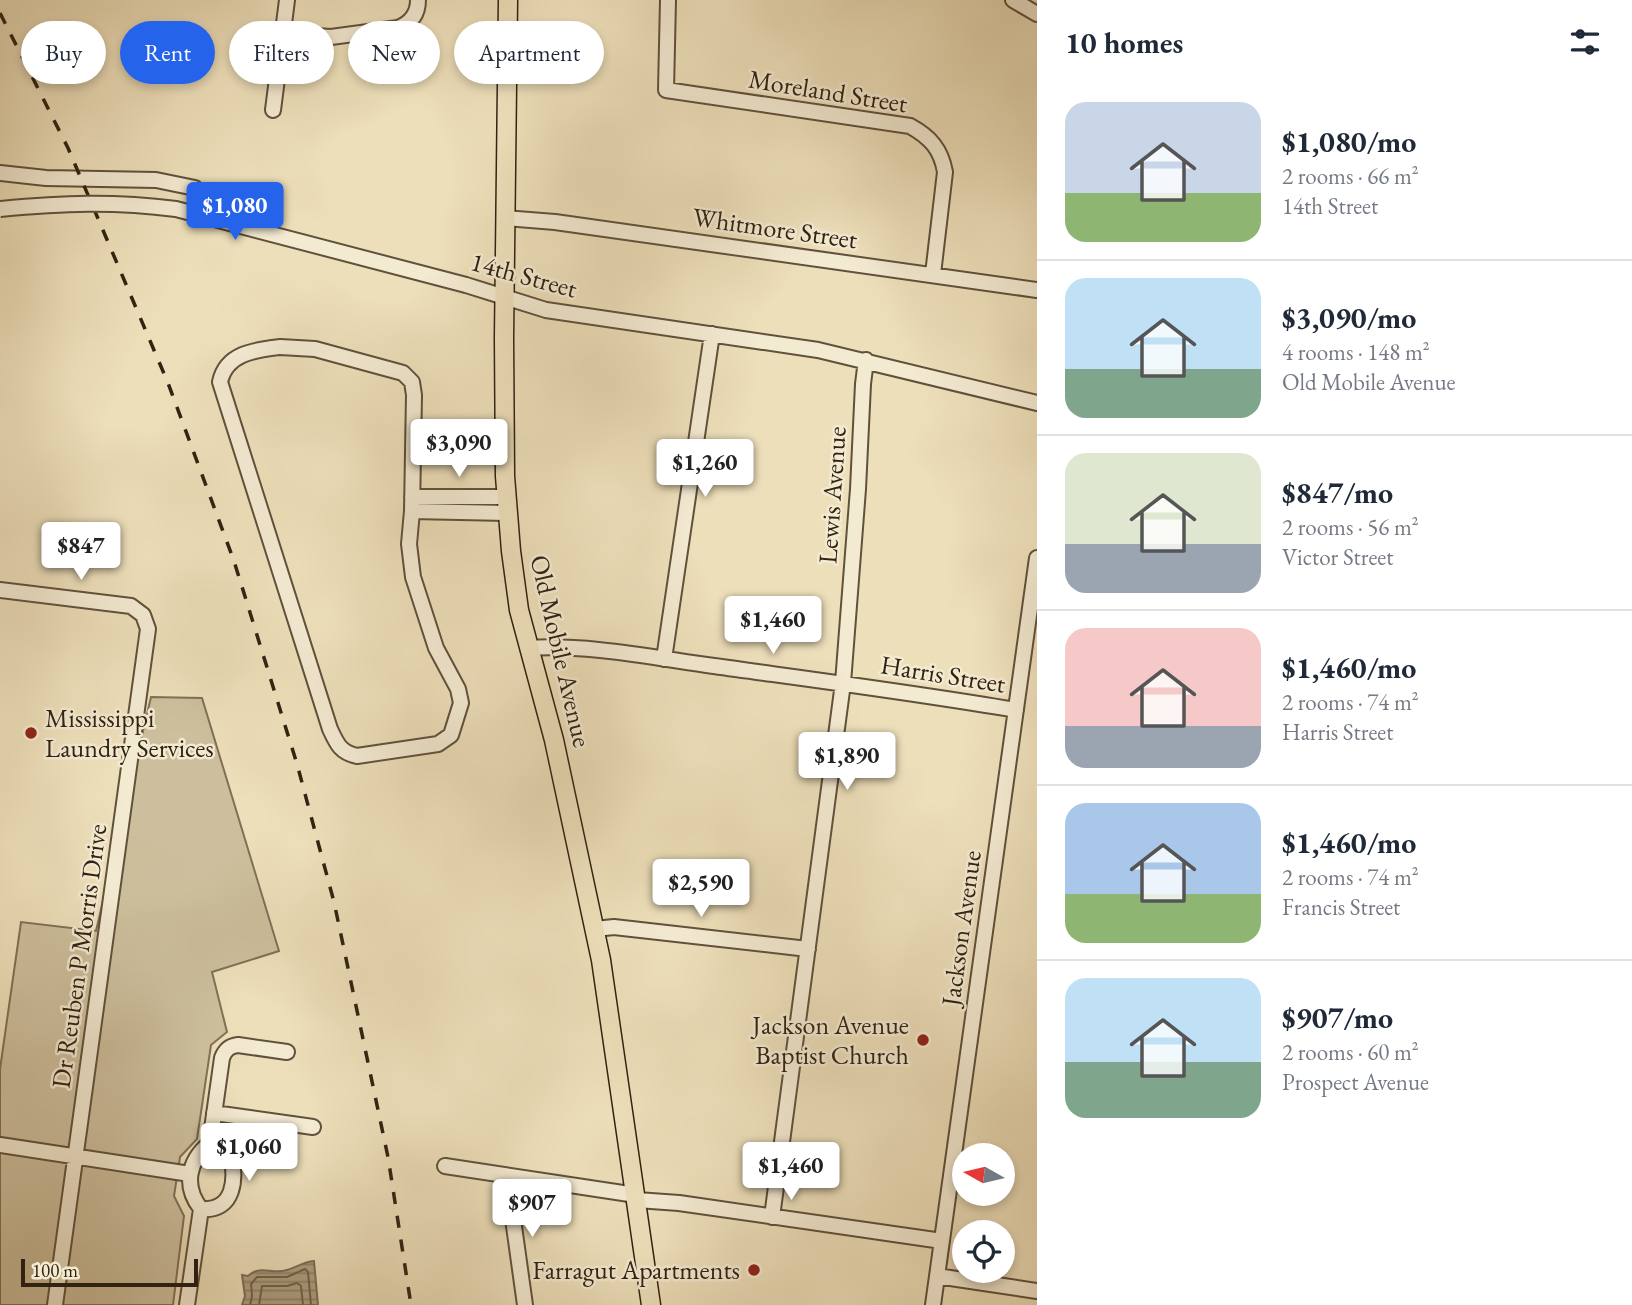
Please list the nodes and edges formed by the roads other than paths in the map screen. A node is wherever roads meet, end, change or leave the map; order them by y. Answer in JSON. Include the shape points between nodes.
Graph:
{"nodes":[{"id":1,"x":287,"y":0,"type":"edge"},
{"id":2,"x":418,"y":0,"type":"edge"},
{"id":3,"x":508,"y":0,"type":"edge"},
{"id":4,"x":668,"y":0,"type":"edge"},
{"id":5,"x":1013,"y":0,"type":"edge"},
{"id":6,"x":1037,"y":14,"type":"edge"},
{"id":7,"x":285,"y":21,"type":"edge"},
{"id":8,"x":334,"y":37,"type":"edge"},
{"id":9,"x":276,"y":84,"type":"edge"},
{"id":10,"x":273,"y":110,"type":"dead end"},
{"id":11,"x":0,"y":173,"type":"edge"},
{"id":12,"x":195,"y":188,"type":"dead end"},
{"id":13,"x":0,"y":209,"type":"edge"},
{"id":14,"x":506,"y":218,"type":"junction"},
{"id":15,"x":933,"y":274,"type":"junction"},
{"id":16,"x":1037,"y":290,"type":"edge"},
{"id":17,"x":504,"y":299,"type":"junction"},
{"id":18,"x":712,"y":334,"type":"junction"},
{"id":19,"x":866,"y":360,"type":"junction"},
{"id":20,"x":1037,"y":402,"type":"edge"},
{"id":21,"x":412,"y":504,"type":"junction"},
{"id":22,"x":507,"y":505,"type":"junction"},
{"id":23,"x":1037,"y":558,"type":"edge"},
{"id":24,"x":0,"y":590,"type":"edge"},
{"id":25,"x":528,"y":648,"type":"junction"},
{"id":26,"x":664,"y":659,"type":"junction"},
{"id":27,"x":843,"y":683,"type":"junction"},
{"id":28,"x":1016,"y":710,"type":"junction"},
{"id":29,"x":595,"y":929,"type":"junction"},
{"id":30,"x":807,"y":950,"type":"junction"},
{"id":31,"x":287,"y":1052,"type":"dead end"},
{"id":32,"x":214,"y":1113,"type":"junction"},
{"id":33,"x":313,"y":1127,"type":"dead end"},
{"id":34,"x":210,"y":1143,"type":"junction"},
{"id":35,"x":0,"y":1145,"type":"edge"},
{"id":36,"x":76,"y":1156,"type":"junction"},
{"id":37,"x":445,"y":1166,"type":"dead end"},
{"id":38,"x":190,"y":1174,"type":"junction"},
{"id":39,"x":507,"y":1176,"type":"junction"},
{"id":40,"x":636,"y":1197,"type":"junction"},
{"id":41,"x":201,"y":1209,"type":"junction"},
{"id":42,"x":772,"y":1217,"type":"junction"},
{"id":43,"x":942,"y":1241,"type":"junction"},
{"id":44,"x":937,"y":1276,"type":"junction"},
{"id":45,"x":1037,"y":1291,"type":"edge"},
{"id":46,"x":55,"y":1305,"type":"edge"},
{"id":47,"x":187,"y":1305,"type":"edge"},
{"id":48,"x":524,"y":1305,"type":"edge"},
{"id":49,"x":651,"y":1305,"type":"edge"},
{"id":50,"x":933,"y":1305,"type":"edge"}],
"edges":[{"from":1,"to":7,"type":"street"},
{"from":2,"to":8,"type":"street","via":[[414,18],[406,25]]},
{"from":3,"to":14,"type":"main road","name":"Old Mobile Avenue"},
{"from":4,"to":15,"type":"street","name":"Moreland Street","via":[[666,90],[910,126],[931,140],[945,172]]},
{"from":5,"to":6,"type":"street"},
{"from":9,"to":10,"type":"street"},
{"from":11,"to":12,"type":"street","via":[[156,180]]},
{"from":13,"to":17,"type":"street","name":"14th Street","bridge":true,"via":[[83,202],[176,209]]},
{"from":14,"to":15,"type":"street","name":"Whitmore Street"},
{"from":14,"to":17,"type":"main road","name":"Old Mobile Avenue"},
{"from":15,"to":16,"type":"street","name":"Whitmore Street"},
{"from":17,"to":18,"type":"street","name":"14th Street","via":[[546,310]]},
{"from":17,"to":22,"type":"main road","name":"Old Mobile Avenue"},
{"from":18,"to":19,"type":"street","name":"14th Street"},
{"from":18,"to":26,"type":"street"},
{"from":19,"to":20,"type":"street","name":"14th Street"},
{"from":19,"to":27,"type":"street","name":"Lewis Avenue"},
{"from":21,"to":21,"type":"street","via":[[409,544],[413,577],[436,648],[461,703],[451,734],[438,744],[357,756],[344,753],[330,729],[220,382],[222,371],[254,350],[280,346],[315,349],[403,373],[412,382],[414,395]]},
{"from":21,"to":22,"type":"street"},
{"from":22,"to":25,"type":"main road","name":"Old Mobile Avenue","via":[[514,579]]},
{"from":23,"to":28,"type":"street","name":"Jackson Avenue"},
{"from":24,"to":36,"type":"street","name":"Dr Reuben P Morris Drive","via":[[131,606],[143,615],[149,638]]},
{"from":25,"to":26,"type":"street","name":"Harris Street","via":[[554,646]]},
{"from":25,"to":29,"type":"main road","name":"Old Mobile Avenue","via":[[554,740]]},
{"from":26,"to":27,"type":"street","name":"Harris Street"},
{"from":27,"to":28,"type":"street","name":"Harris Street"},
{"from":27,"to":30,"type":"street","name":"Lewis Avenue"},
{"from":28,"to":43,"type":"street","name":"Jackson Avenue"},
{"from":29,"to":30,"type":"street","via":[[614,927]]},
{"from":29,"to":40,"type":"main road","name":"Old Mobile Avenue"},
{"from":30,"to":42,"type":"street","name":"Lewis Avenue"},
{"from":31,"to":32,"type":"street","via":[[238,1045],[225,1051]]},
{"from":32,"to":33,"type":"street"},
{"from":32,"to":34,"type":"street"},
{"from":34,"to":38,"type":"street","via":[[200,1151]]},
{"from":34,"to":41,"type":"street","via":[[230,1152],[232,1184],[222,1207]]},
{"from":35,"to":36,"type":"street"},
{"from":36,"to":38,"type":"street"},
{"from":36,"to":46,"type":"street","name":"Dr Reuben P Morris Drive"},
{"from":37,"to":39,"type":"street"},
{"from":38,"to":41,"type":"street","via":[[194,1200]]},
{"from":39,"to":40,"type":"street"},
{"from":39,"to":48,"type":"street"},
{"from":40,"to":42,"type":"street"},
{"from":40,"to":49,"type":"main road","name":"Old Mobile Avenue"},
{"from":41,"to":47,"type":"street"},
{"from":42,"to":43,"type":"street"},
{"from":43,"to":44,"type":"street","name":"Jackson Avenue"},
{"from":44,"to":45,"type":"street"},
{"from":44,"to":50,"type":"street","name":"Jackson Avenue"}]}
